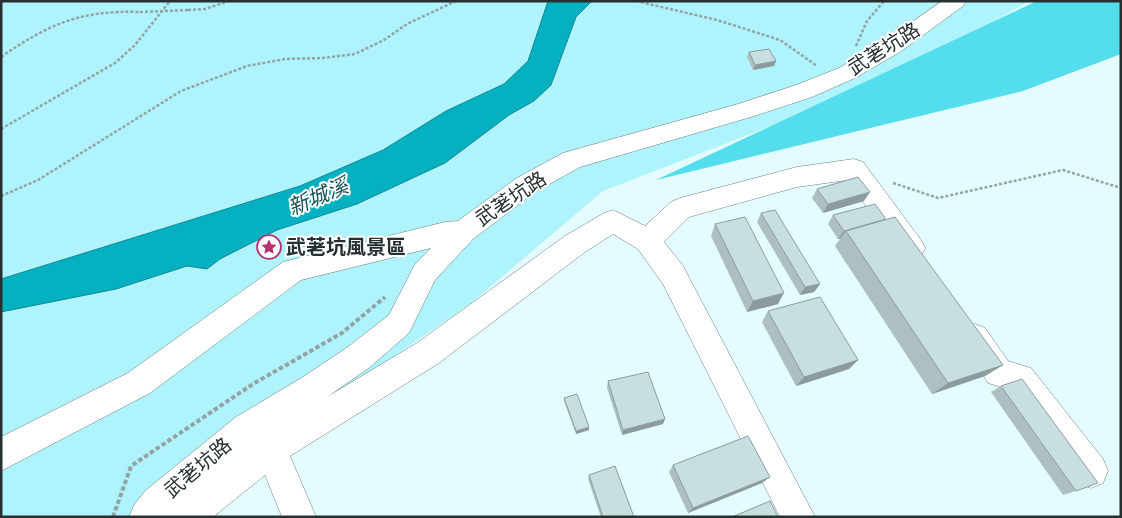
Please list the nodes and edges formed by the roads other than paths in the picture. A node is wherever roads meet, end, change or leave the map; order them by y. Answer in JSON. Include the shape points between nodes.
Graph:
{"nodes":[{"id":1,"x":956,"y":1,"type":"edge"},
{"id":2,"x":464,"y":231,"type":"junction"},
{"id":3,"x":648,"y":240,"type":"junction"},
{"id":4,"x":924,"y":267,"type":"edge"},
{"id":5,"x":959,"y":316,"type":"edge"},
{"id":6,"x":272,"y":449,"type":"junction"},
{"id":7,"x":1,"y":455,"type":"edge"},
{"id":8,"x":1091,"y":471,"type":"edge"},
{"id":9,"x":146,"y":517,"type":"edge"},
{"id":10,"x":185,"y":517,"type":"edge"},
{"id":11,"x":299,"y":517,"type":"edge"},
{"id":12,"x":798,"y":517,"type":"edge"}],
"edges":[{"from":1,"to":2,"type":"street","name":"武荖坑路","via":[[892,47],[847,74],[743,111],[572,160],[526,185]]},
{"from":2,"to":7,"type":"street","via":[[293,270],[140,383]]},
{"from":2,"to":9,"type":"street","name":"武荖坑路","via":[[424,272],[398,324],[359,357],[314,388],[247,428],[157,503]]},
{"from":3,"to":4,"type":"street","via":[[680,209],[796,177],[854,169]]},
{"from":3,"to":6,"type":"street","via":[[613,221],[575,244],[428,353]]},
{"from":3,"to":12,"type":"street","via":[[673,275]]},
{"from":5,"to":8,"type":"street","via":[[999,373],[1020,378]]},
{"from":6,"to":10,"type":"street"},
{"from":6,"to":11,"type":"street"}]}
